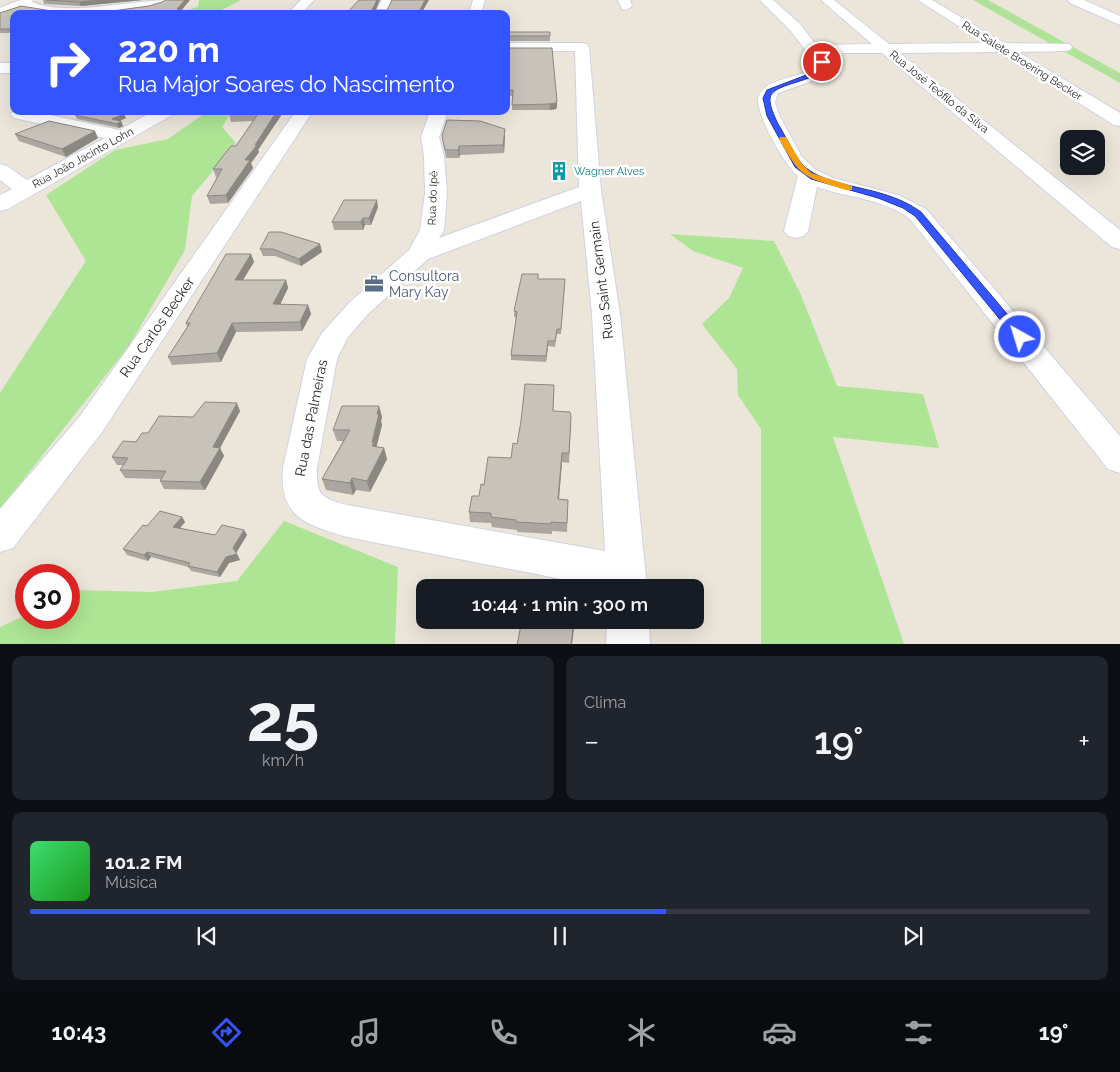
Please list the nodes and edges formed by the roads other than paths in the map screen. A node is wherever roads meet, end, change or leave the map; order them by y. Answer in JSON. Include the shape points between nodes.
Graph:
{"nodes":[{"id":1,"x":165,"y":0,"type":"edge"},
{"id":2,"x":308,"y":0,"type":"edge"},
{"id":3,"x":766,"y":0,"type":"edge"},
{"id":4,"x":827,"y":0,"type":"edge"},
{"id":5,"x":924,"y":0,"type":"edge"},
{"id":6,"x":1074,"y":0,"type":"edge"},
{"id":7,"x":26,"y":2,"type":"edge"},
{"id":8,"x":113,"y":5,"type":"edge"},
{"id":9,"x":43,"y":10,"type":"edge"},
{"id":10,"x":94,"y":10,"type":"edge"},
{"id":11,"x":125,"y":10,"type":"edge"},
{"id":12,"x":297,"y":10,"type":"edge"},
{"id":13,"x":0,"y":12,"type":"edge"},
{"id":14,"x":1120,"y":21,"type":"edge"},
{"id":15,"x":510,"y":47,"type":"edge"},
{"id":16,"x":1001,"y":47,"type":"junction"},
{"id":17,"x":1065,"y":47,"type":"dead end"},
{"id":18,"x":886,"y":48,"type":"junction"},
{"id":19,"x":813,"y":49,"type":"junction"},
{"id":20,"x":25,"y":115,"type":"edge"},
{"id":21,"x":159,"y":115,"type":"edge"},
{"id":22,"x":303,"y":115,"type":"edge"},
{"id":23,"x":438,"y":115,"type":"edge"},
{"id":24,"x":1120,"y":121,"type":"edge"},
{"id":25,"x":123,"y":136,"type":"junction"},
{"id":26,"x":0,"y":170,"type":"edge"},
{"id":27,"x":808,"y":175,"type":"junction"},
{"id":28,"x":26,"y":190,"type":"junction"},
{"id":29,"x":590,"y":190,"type":"junction"},
{"id":30,"x":0,"y":204,"type":"edge"},
{"id":31,"x":796,"y":231,"type":"dead end"},
{"id":32,"x":1120,"y":242,"type":"edge"},
{"id":33,"x":419,"y":254,"type":"junction"},
{"id":34,"x":1120,"y":460,"type":"edge"},
{"id":35,"x":0,"y":536,"type":"edge"},
{"id":36,"x":622,"y":579,"type":"edge"},
{"id":37,"x":627,"y":579,"type":"edge"},
{"id":38,"x":628,"y":629,"type":"edge"},
{"id":39,"x":628,"y":644,"type":"edge"}],
"edges":[{"from":1,"to":8,"type":"street","via":[[145,6]]},
{"from":2,"to":12,"type":"street"},
{"from":3,"to":19,"type":"street"},
{"from":4,"to":18,"type":"street","name":"Rua José Teófilo da Silva"},
{"from":5,"to":16,"type":"street","name":"Rua Salete Broering Becker"},
{"from":6,"to":14,"type":"street"},
{"from":7,"to":9,"type":"street"},
{"from":7,"to":13,"type":"street"},
{"from":8,"to":10,"type":"street"},
{"from":8,"to":11,"type":"street"},
{"from":15,"to":29,"type":"street","name":"Rua Saint Germain","via":[[582,48]]},
{"from":16,"to":17,"type":"street"},
{"from":16,"to":18,"type":"street"},
{"from":16,"to":24,"type":"street","name":"Rua Salete Broering Becker"},
{"from":18,"to":19,"type":"street"},
{"from":18,"to":32,"type":"street","name":"Rua José Teófilo da Silva"},
{"from":19,"to":27,"type":"street","via":[[822,62],[820,71],[774,89],[766,98],[770,116],[798,165]]},
{"from":20,"to":25,"type":"street"},
{"from":21,"to":25,"type":"street","name":"Rua João Jacinto Lohn"},
{"from":22,"to":35,"type":"street","name":"Rua Carlos Becker","via":[[91,424]]},
{"from":23,"to":33,"type":"street","name":"Rua do Ipê","via":[[430,137],[436,193],[432,230]]},
{"from":25,"to":28,"type":"street","name":"Rua João Jacinto Lohn"},
{"from":26,"to":28,"type":"street"},
{"from":27,"to":31,"type":"street"},
{"from":27,"to":34,"type":"street","via":[[886,198],[918,214]]},
{"from":28,"to":30,"type":"street","name":"Rua João Jacinto Lohn"},
{"from":29,"to":33,"type":"street","name":"Rua das Palmeiras"},
{"from":29,"to":37,"type":"street","name":"Rua Saint Germain","via":[[606,314]]},
{"from":33,"to":36,"type":"street","name":"Rua das Palmeiras","via":[[359,308],[324,352],[299,477],[305,501],[318,511],[347,522]]},
{"from":38,"to":39,"type":"street"}]}
